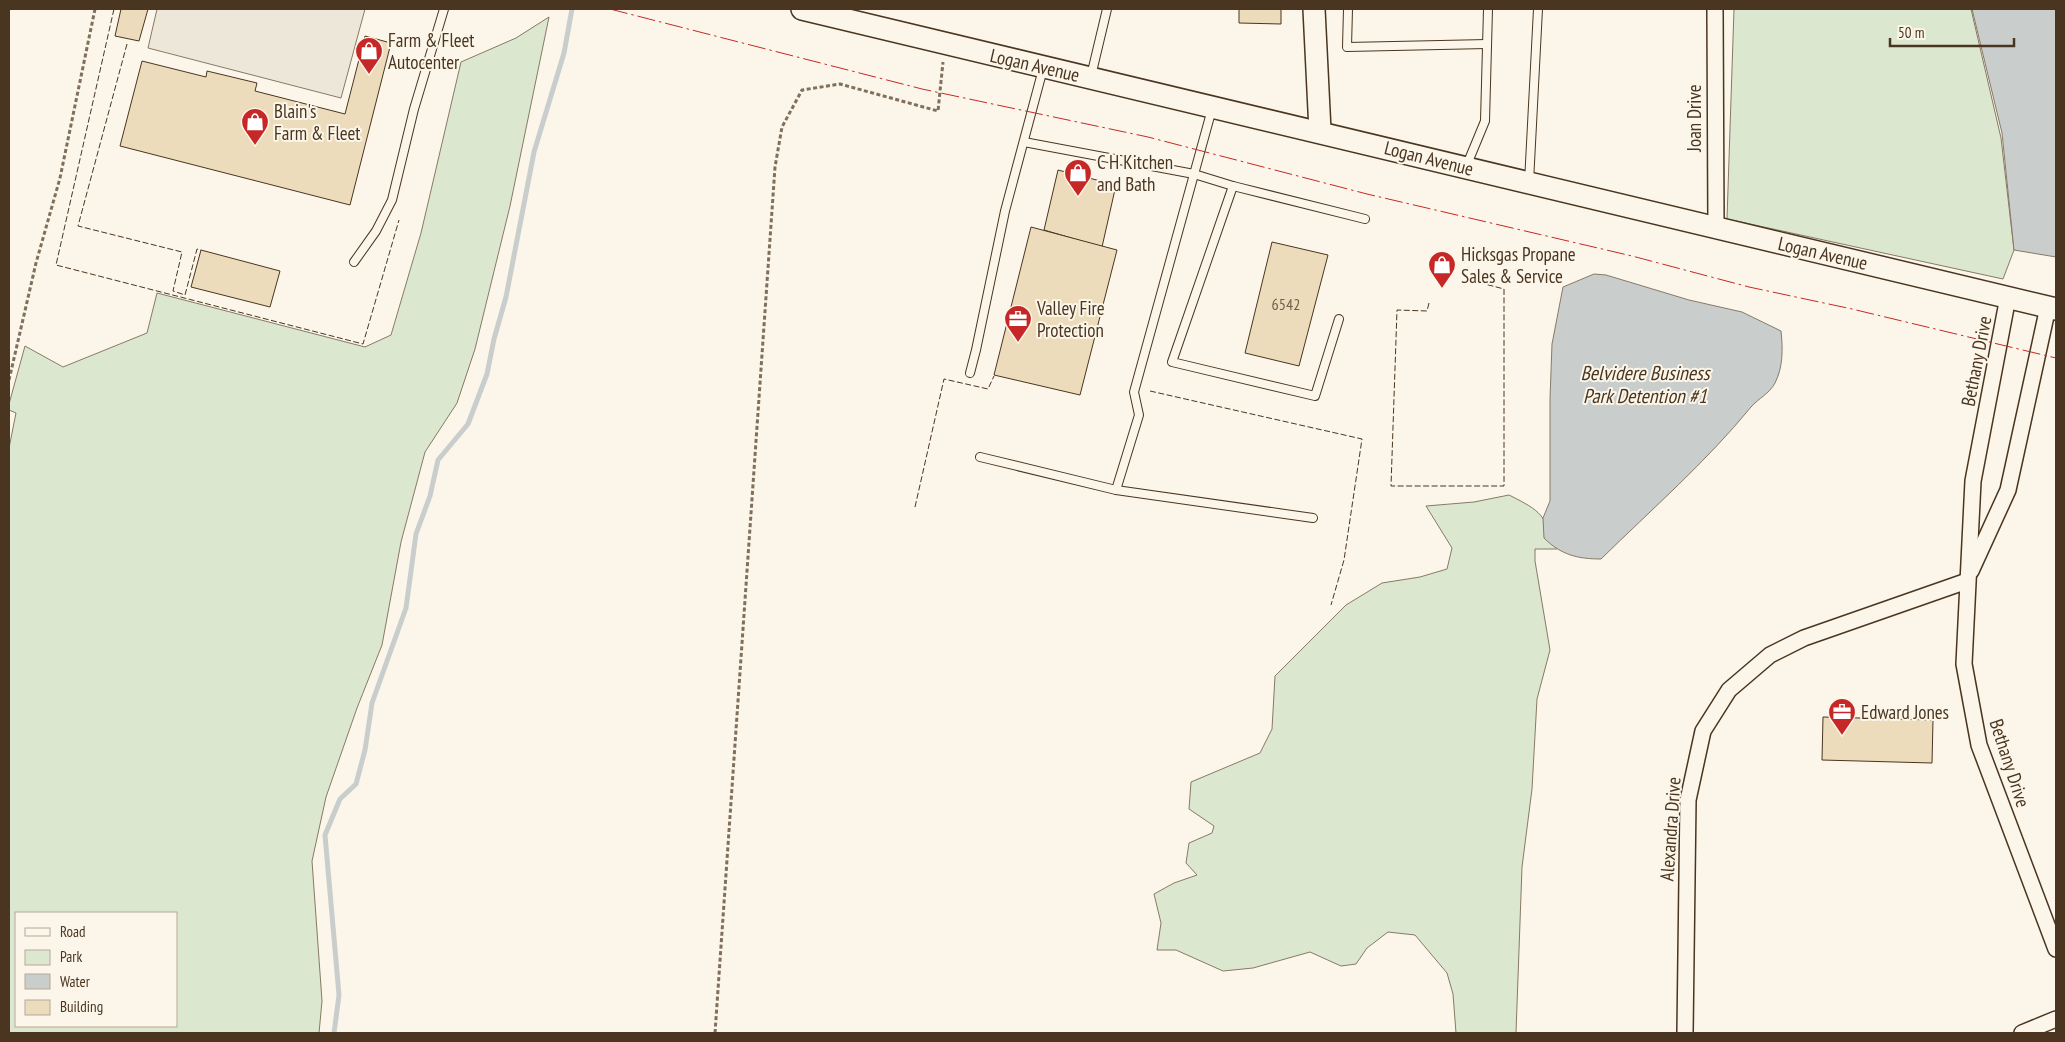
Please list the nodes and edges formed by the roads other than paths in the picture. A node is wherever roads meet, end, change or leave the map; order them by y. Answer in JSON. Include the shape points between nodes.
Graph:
{"nodes":[{"id":1,"x":444,"y":9,"type":"edge"},
{"id":2,"x":802,"y":9,"type":"edge"},
{"id":3,"x":1107,"y":9,"type":"edge"},
{"id":4,"x":1314,"y":9,"type":"edge"},
{"id":5,"x":1348,"y":9,"type":"edge"},
{"id":6,"x":1488,"y":9,"type":"edge"},
{"id":7,"x":1538,"y":9,"type":"edge"},
{"id":8,"x":1715,"y":9,"type":"edge"},
{"id":9,"x":1487,"y":44,"type":"junction"},
{"id":10,"x":1044,"y":67,"type":"junction"},
{"id":11,"x":1090,"y":78,"type":"junction"},
{"id":12,"x":1213,"y":107,"type":"junction"},
{"id":13,"x":1320,"y":131,"type":"junction"},
{"id":14,"x":1024,"y":142,"type":"junction"},
{"id":15,"x":1466,"y":166,"type":"junction"},
{"id":16,"x":1194,"y":174,"type":"junction"},
{"id":17,"x":1529,"y":182,"type":"junction"},
{"id":18,"x":1233,"y":186,"type":"junction"},
{"id":19,"x":1364,"y":219,"type":"dead end"},
{"id":20,"x":1716,"y":228,"type":"junction"},
{"id":21,"x":354,"y":262,"type":"dead end"},
{"id":22,"x":2008,"y":297,"type":"junction"},
{"id":23,"x":2052,"y":308,"type":"edge"},
{"id":24,"x":1339,"y":319,"type":"dead end"},
{"id":25,"x":970,"y":373,"type":"dead end"},
{"id":26,"x":980,"y":457,"type":"dead end"},
{"id":27,"x":1116,"y":490,"type":"junction"},
{"id":28,"x":1313,"y":518,"type":"dead end"},
{"id":29,"x":1967,"y":581,"type":"junction"},
{"id":30,"x":2056,"y":949,"type":"edge"},
{"id":31,"x":2056,"y":1018,"type":"edge"},
{"id":32,"x":1685,"y":1033,"type":"edge"},
{"id":33,"x":2022,"y":1033,"type":"edge"}],
"edges":[{"from":1,"to":21,"type":"lane","via":[[414,109],[392,200],[376,231]]},
{"from":2,"to":10,"type":"main road","name":"Logan Avenue"},
{"from":3,"to":11,"type":"lane"},
{"from":4,"to":13,"type":"main road"},
{"from":5,"to":9,"type":"lane","via":[[1347,47]]},
{"from":6,"to":9,"type":"lane"},
{"from":7,"to":17,"type":"lane"},
{"from":8,"to":20,"type":"street","name":"Joan Drive"},
{"from":9,"to":15,"type":"lane","via":[[1485,121]]},
{"from":10,"to":11,"type":"main road","name":"Logan Avenue"},
{"from":10,"to":14,"type":"lane"},
{"from":11,"to":12,"type":"main road","name":"Logan Avenue"},
{"from":12,"to":13,"type":"main road","name":"Logan Avenue"},
{"from":12,"to":16,"type":"lane"},
{"from":13,"to":15,"type":"main road","name":"Logan Avenue"},
{"from":14,"to":16,"type":"lane"},
{"from":14,"to":25,"type":"lane","via":[[1005,211]]},
{"from":15,"to":17,"type":"main road","name":"Logan Avenue"},
{"from":16,"to":18,"type":"lane"},
{"from":16,"to":27,"type":"lane","via":[[1134,392],[1140,415]]},
{"from":17,"to":20,"type":"main road","name":"Logan Avenue"},
{"from":18,"to":19,"type":"lane"},
{"from":18,"to":24,"type":"lane","via":[[1172,362],[1315,396]]},
{"from":20,"to":22,"type":"main road","name":"Logan Avenue"},
{"from":22,"to":23,"type":"main road","name":"Logan Avenue"},
{"from":22,"to":29,"type":"street","name":"Bethany Drive","via":[[1973,481]]},
{"from":23,"to":29,"type":"street","name":"Bethany Drive","via":[[2008,490]]},
{"from":26,"to":27,"type":"lane"},
{"from":27,"to":28,"type":"lane"},
{"from":29,"to":30,"type":"street","name":"Bethany Drive","via":[[1964,664],[1979,745]]},
{"from":29,"to":32,"type":"street","name":"Alexandra Drive","via":[[1804,638],[1770,655],[1729,690],[1702,732],[1688,800]]},
{"from":31,"to":33,"type":"street"}]}
